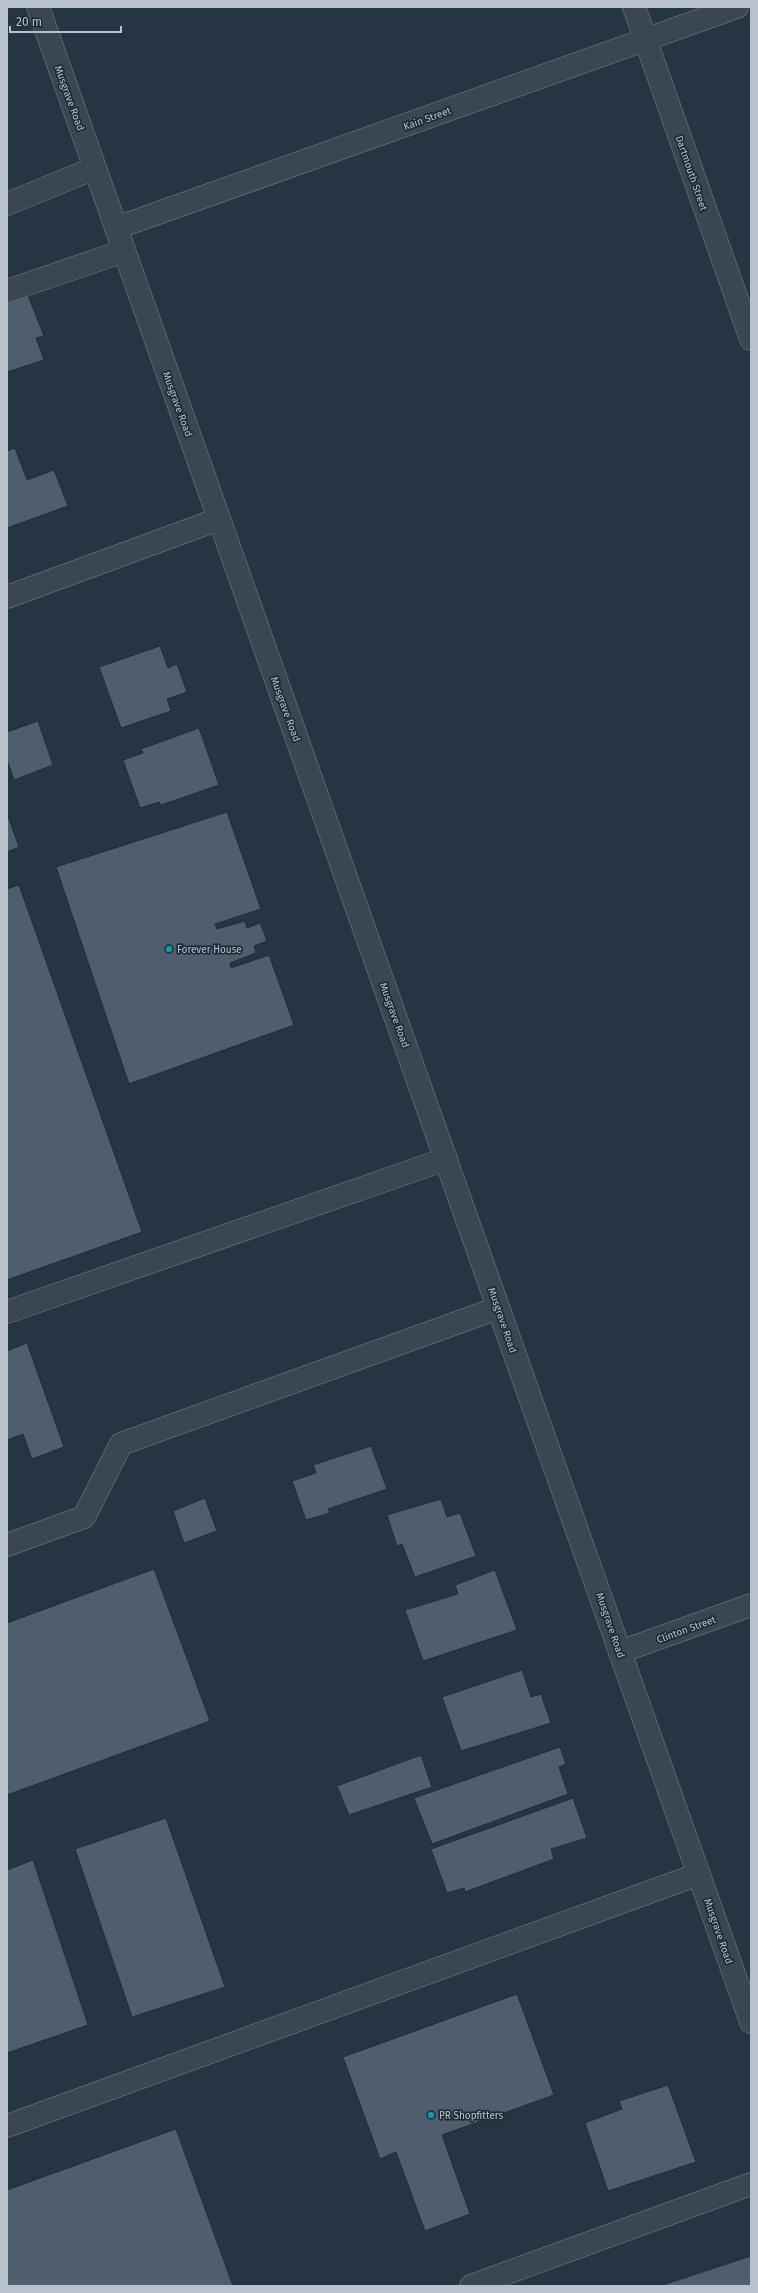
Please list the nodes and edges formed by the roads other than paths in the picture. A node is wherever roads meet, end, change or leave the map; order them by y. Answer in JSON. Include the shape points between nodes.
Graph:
{"nodes":[{"id":1,"x":38,"y":7,"type":"edge"},
{"id":2,"x":634,"y":7,"type":"edge"},
{"id":3,"x":737,"y":7,"type":"edge"},
{"id":4,"x":646,"y":40,"type":"junction"},
{"id":5,"x":95,"y":168,"type":"junction"},
{"id":6,"x":7,"y":204,"type":"edge"},
{"id":7,"x":116,"y":228,"type":"junction"},
{"id":8,"x":124,"y":251,"type":"junction"},
{"id":9,"x":7,"y":291,"type":"edge"},
{"id":10,"x":751,"y":339,"type":"edge"},
{"id":11,"x":219,"y":519,"type":"junction"},
{"id":12,"x":7,"y":597,"type":"edge"},
{"id":13,"x":446,"y":1159,"type":"junction"},
{"id":14,"x":498,"y":1308,"type":"junction"},
{"id":15,"x":7,"y":1312,"type":"edge"},
{"id":16,"x":7,"y":1545,"type":"edge"},
{"id":17,"x":751,"y":1605,"type":"edge"},
{"id":18,"x":620,"y":1652,"type":"junction"},
{"id":19,"x":699,"y":1874,"type":"junction"},
{"id":20,"x":751,"y":2022,"type":"edge"},
{"id":21,"x":7,"y":2126,"type":"edge"},
{"id":22,"x":751,"y":2184,"type":"edge"},
{"id":23,"x":471,"y":2286,"type":"edge"}],
"edges":[{"from":1,"to":5,"type":"street","name":"Musgrave Road"},
{"from":2,"to":4,"type":"street","name":"Dartmouth Street"},
{"from":3,"to":4,"type":"street","name":"Kain Street"},
{"from":4,"to":7,"type":"street","name":"Kain Street"},
{"from":4,"to":10,"type":"street","name":"Dartmouth Street"},
{"from":5,"to":6,"type":"street"},
{"from":5,"to":7,"type":"street","name":"Musgrave Road"},
{"from":7,"to":8,"type":"street","name":"Musgrave Road"},
{"from":8,"to":9,"type":"street"},
{"from":8,"to":11,"type":"street","name":"Musgrave Road"},
{"from":11,"to":12,"type":"street"},
{"from":11,"to":13,"type":"street","name":"Musgrave Road"},
{"from":13,"to":14,"type":"street","name":"Musgrave Road"},
{"from":13,"to":15,"type":"street"},
{"from":14,"to":16,"type":"street","via":[[121,1444],[84,1517]]},
{"from":14,"to":18,"type":"street","name":"Musgrave Road"},
{"from":17,"to":18,"type":"street","name":"Clinton Street"},
{"from":18,"to":19,"type":"street","name":"Musgrave Road"},
{"from":19,"to":20,"type":"street","name":"Musgrave Road"},
{"from":19,"to":21,"type":"street"},
{"from":22,"to":23,"type":"street"}]}
